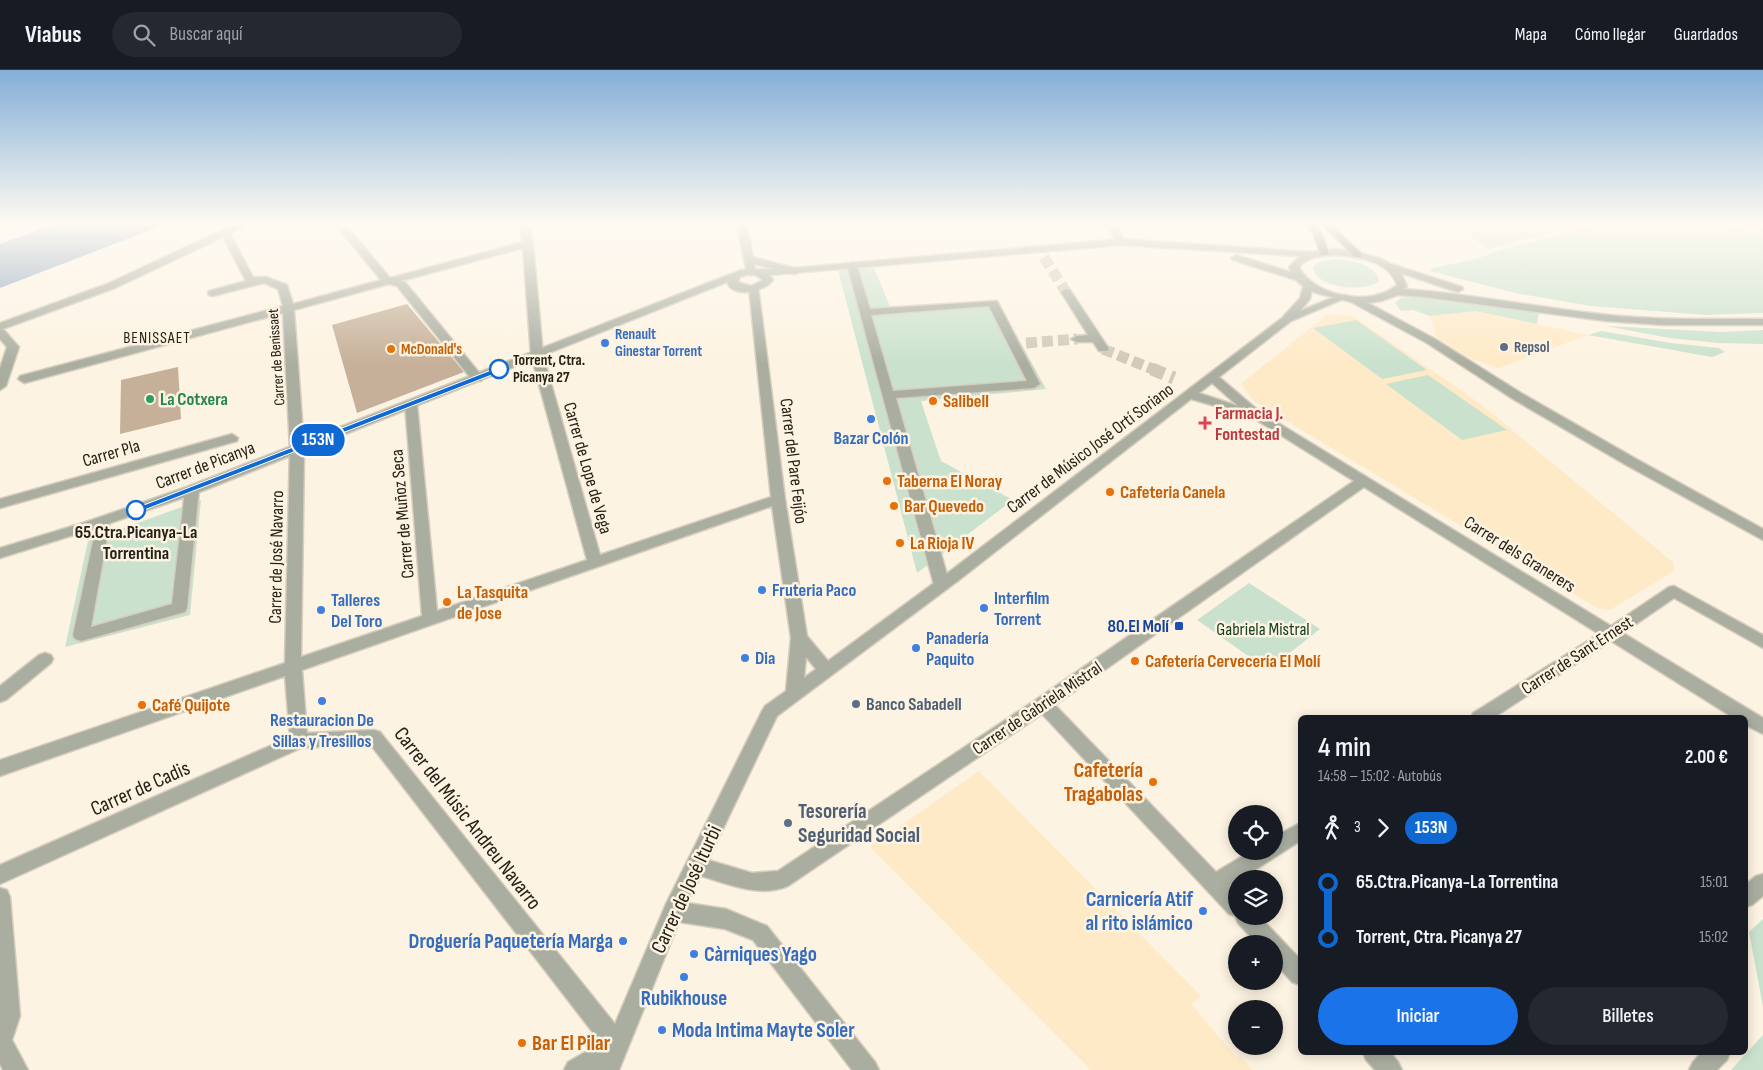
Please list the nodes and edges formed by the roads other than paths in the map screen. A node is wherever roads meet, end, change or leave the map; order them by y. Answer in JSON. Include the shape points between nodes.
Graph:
{"nodes":[{"id":1,"x":146,"y":271,"type":"edge"},
{"id":2,"x":245,"y":271,"type":"edge"},
{"id":3,"x":378,"y":271,"type":"edge"},
{"id":4,"x":426,"y":271,"type":"edge"},
{"id":5,"x":530,"y":271,"type":"edge"},
{"id":6,"x":794,"y":271,"type":"junction"},
{"id":7,"x":797,"y":271,"type":"edge"},
{"id":8,"x":854,"y":271,"type":"edge"},
{"id":9,"x":1280,"y":271,"type":"edge"},
{"id":10,"x":1295,"y":271,"type":"edge"},
{"id":11,"x":1393,"y":271,"type":"edge"},
{"id":12,"x":1402,"y":271,"type":"edge"},
{"id":13,"x":753,"y":272,"type":"junction"},
{"id":14,"x":736,"y":275,"type":"junction"},
{"id":15,"x":1298,"y":277,"type":"junction"},
{"id":16,"x":266,"y":280,"type":"junction"},
{"id":17,"x":768,"y":280,"type":"junction"},
{"id":18,"x":387,"y":281,"type":"junction"},
{"id":19,"x":1308,"y":285,"type":"junction"},
{"id":20,"x":738,"y":287,"type":"junction"},
{"id":21,"x":754,"y":288,"type":"junction"},
{"id":22,"x":698,"y":291,"type":"junction"},
{"id":23,"x":1066,"y":292,"type":"tunnel mouth"},
{"id":24,"x":213,"y":293,"type":"dead end"},
{"id":25,"x":1393,"y":294,"type":"junction"},
{"id":26,"x":1348,"y":298,"type":"junction"},
{"id":27,"x":288,"y":307,"type":"junction"},
{"id":28,"x":866,"y":312,"type":"junction"},
{"id":29,"x":1570,"y":313,"type":"junction"},
{"id":30,"x":1286,"y":320,"type":"junction"},
{"id":31,"x":1763,"y":322,"type":"edge"},
{"id":32,"x":0,"y":326,"type":"edge"},
{"id":33,"x":0,"y":332,"type":"edge"},
{"id":34,"x":1096,"y":338,"type":"junction"},
{"id":35,"x":1077,"y":339,"type":"tunnel mouth"},
{"id":36,"x":1431,"y":341,"type":"junction"},
{"id":37,"x":1026,"y":343,"type":"tunnel mouth"},
{"id":38,"x":1013,"y":344,"type":"junction"},
{"id":39,"x":1103,"y":349,"type":"tunnel mouth"},
{"id":40,"x":537,"y":354,"type":"junction"},
{"id":41,"x":1212,"y":377,"type":"junction"},
{"id":42,"x":477,"y":378,"type":"junction"},
{"id":43,"x":24,"y":379,"type":"dead end"},
{"id":44,"x":0,"y":386,"type":"edge"},
{"id":45,"x":890,"y":395,"type":"junction"},
{"id":46,"x":1191,"y":395,"type":"junction"},
{"id":47,"x":411,"y":404,"type":"junction"},
{"id":48,"x":1256,"y":415,"type":"junction"},
{"id":49,"x":232,"y":438,"type":"dead end"},
{"id":50,"x":297,"y":448,"type":"junction"},
{"id":51,"x":1364,"y":481,"type":"junction"},
{"id":52,"x":192,"y":490,"type":"junction"},
{"id":53,"x":778,"y":499,"type":"junction"},
{"id":54,"x":0,"y":504,"type":"edge"},
{"id":55,"x":103,"y":521,"type":"junction"},
{"id":56,"x":1763,"y":535,"type":"edge"},
{"id":57,"x":0,"y":553,"type":"edge"},
{"id":58,"x":595,"y":563,"type":"junction"},
{"id":59,"x":942,"y":585,"type":"junction"},
{"id":60,"x":430,"y":620,"type":"junction"},
{"id":61,"x":1612,"y":634,"type":"junction"},
{"id":62,"x":799,"y":638,"type":"junction"},
{"id":63,"x":1763,"y":642,"type":"edge"},
{"id":64,"x":45,"y":659,"type":"dead end"},
{"id":65,"x":293,"y":667,"type":"junction"},
{"id":66,"x":826,"y":670,"type":"junction"},
{"id":67,"x":794,"y":694,"type":"junction"},
{"id":68,"x":0,"y":695,"type":"edge"},
{"id":69,"x":1043,"y":704,"type":"junction"},
{"id":70,"x":771,"y":711,"type":"joint"},
{"id":71,"x":1484,"y":715,"type":"edge"},
{"id":72,"x":1744,"y":715,"type":"edge"},
{"id":73,"x":1748,"y":718,"type":"edge"},
{"id":74,"x":1763,"y":727,"type":"edge"},
{"id":75,"x":298,"y":741,"type":"junction"},
{"id":76,"x":0,"y":768,"type":"edge"},
{"id":77,"x":1298,"y":832,"type":"edge"},
{"id":78,"x":1283,"y":841,"type":"edge"},
{"id":79,"x":1254,"y":860,"type":"edge"},
{"id":80,"x":695,"y":865,"type":"junction"},
{"id":81,"x":0,"y":875,"type":"edge"},
{"id":82,"x":1763,"y":883,"type":"edge"},
{"id":83,"x":1215,"y":884,"type":"junction"},
{"id":84,"x":1748,"y":896,"type":"edge"},
{"id":85,"x":0,"y":897,"type":"edge"},
{"id":86,"x":1228,"y":898,"type":"edge"},
{"id":87,"x":673,"y":911,"type":"junction"},
{"id":88,"x":1253,"y":925,"type":"edge"},
{"id":89,"x":1263,"y":935,"type":"edge"},
{"id":90,"x":1283,"y":956,"type":"edge"},
{"id":91,"x":1298,"y":972,"type":"edge"},
{"id":92,"x":0,"y":1041,"type":"edge"},
{"id":93,"x":618,"y":1046,"type":"junction"},
{"id":94,"x":1377,"y":1055,"type":"edge"},
{"id":95,"x":1716,"y":1055,"type":"edge"},
{"id":96,"x":16,"y":1070,"type":"edge"},
{"id":97,"x":576,"y":1070,"type":"edge"},
{"id":98,"x":607,"y":1070,"type":"edge"},
{"id":99,"x":867,"y":1070,"type":"edge"},
{"id":100,"x":1390,"y":1070,"type":"edge"},
{"id":101,"x":1701,"y":1070,"type":"edge"}],
"edges":[{"from":1,"to":32,"type":"street"},
{"from":2,"to":16,"type":"street","name":"Carrer de Benissaet","via":[[250,280]]},
{"from":3,"to":18,"type":"street"},
{"from":4,"to":18,"type":"street"},
{"from":5,"to":40,"type":"street","name":"Carrer de Lope de Vega"},
{"from":6,"to":7,"type":"street"},
{"from":6,"to":13,"type":"street"},
{"from":6,"to":17,"type":"street"},
{"from":8,"to":28,"type":"street"},
{"from":9,"to":15,"type":"street"},
{"from":10,"to":15,"type":"street"},
{"from":11,"to":25,"type":"street","via":[[1401,279],[1402,286]]},
{"from":12,"to":29,"type":"street","via":[[1473,293]]},
{"from":13,"to":14,"type":"street","name":"Carrer de Picanya"},
{"from":13,"to":17,"type":"street","via":[[765,275]]},
{"from":14,"to":20,"type":"street","via":[[732,283]]},
{"from":14,"to":22,"type":"street","name":"Carrer de Picanya"},
{"from":15,"to":19,"type":"street"},
{"from":16,"to":24,"type":"street"},
{"from":16,"to":27,"type":"street","name":"Carrer de Benissaet","via":[[283,287]]},
{"from":17,"to":21,"type":"street"},
{"from":18,"to":27,"type":"street"},
{"from":18,"to":42,"type":"street","via":[[401,284]]},
{"from":19,"to":26,"type":"street"},
{"from":19,"to":30,"type":"street","name":"Carrer de Músico José Ortí Soriano","via":[[1305,299]]},
{"from":20,"to":21,"type":"street","name":"Carrer de Picanya"},
{"from":20,"to":22,"type":"street","name":"Carrer de Picanya"},
{"from":21,"to":53,"type":"street","name":"Carrer del Pare Feijóo"},
{"from":22,"to":40,"type":"street","name":"Carrer de Picanya"},
{"from":23,"to":34,"type":"street"},
{"from":25,"to":26,"type":"street","via":[[1374,299]]},
{"from":25,"to":29,"type":"street","via":[[1447,295]]},
{"from":25,"to":36,"type":"street","via":[[1390,303]]},
{"from":26,"to":30,"type":"street","name":"Carrer de Músico José Ortí Soriano"},
{"from":26,"to":36,"type":"street"},
{"from":27,"to":43,"type":"street"},
{"from":27,"to":50,"type":"street","name":"Carrer de Benissaet"},
{"from":28,"to":38,"type":"street","via":[[993,303]]},
{"from":28,"to":45,"type":"street"},
{"from":29,"to":31,"type":"street","via":[[1686,323]]},
{"from":30,"to":41,"type":"street","name":"Carrer de Músico José Ortí Soriano"},
{"from":33,"to":44,"type":"street","via":[[13,347]]},
{"from":34,"to":35,"type":"street"},
{"from":34,"to":39,"type":"street"},
{"from":36,"to":56,"type":"street","via":[[1517,396]]},
{"from":37,"to":38,"type":"street"},
{"from":38,"to":45,"type":"street","via":[[1034,384]]},
{"from":40,"to":42,"type":"street","name":"Carrer de Picanya"},
{"from":40,"to":58,"type":"street","name":"Carrer de Lope de Vega"},
{"from":41,"to":46,"type":"street","name":"Carrer de Músico José Ortí Soriano"},
{"from":41,"to":48,"type":"street","name":"Carrer dels Granerers"},
{"from":42,"to":47,"type":"street","name":"Carrer de Picanya"},
{"from":45,"to":59,"type":"street"},
{"from":46,"to":48,"type":"street","name":"Carrer dels Granerers"},
{"from":46,"to":59,"type":"street","name":"Carrer de Músico José Ortí Soriano"},
{"from":47,"to":50,"type":"street","name":"Carrer de Picanya"},
{"from":47,"to":60,"type":"street","name":"Carrer de Muñoz Seca"},
{"from":48,"to":51,"type":"street","name":"Carrer dels Granerers"},
{"from":49,"to":54,"type":"street","name":"Carrer Pla"},
{"from":50,"to":52,"type":"street","name":"Carrer de Picanya"},
{"from":50,"to":65,"type":"street","name":"Carrer de José Navarro"},
{"from":51,"to":61,"type":"street","name":"Carrer dels Granerers"},
{"from":51,"to":69,"type":"street","name":"Carrer de Gabriela Mistral"},
{"from":52,"to":55,"type":"street","name":"Carrer de Picanya"},
{"from":52,"to":55,"type":"street","via":[[178,608],[81,634]]},
{"from":53,"to":58,"type":"street"},
{"from":53,"to":62,"type":"street","name":"Carrer del Pare Feijóo"},
{"from":55,"to":57,"type":"street","name":"Carrer de Picanya"},
{"from":58,"to":60,"type":"street"},
{"from":59,"to":66,"type":"street","name":"Carrer de Músico José Ortí Soriano"},
{"from":60,"to":65,"type":"street"},
{"from":61,"to":63,"type":"street","name":"Carrer de Sant Ernest","via":[[1674,591]]},
{"from":61,"to":71,"type":"street","name":"Carrer de Sant Ernest"},
{"from":61,"to":72,"type":"street","name":"Carrer dels Granerers"},
{"from":62,"to":66,"type":"street"},
{"from":62,"to":67,"type":"street","name":"Carrer del Pare Feijóo"},
{"from":64,"to":68,"type":"street"},
{"from":65,"to":75,"type":"street"},
{"from":65,"to":76,"type":"street"},
{"from":66,"to":67,"type":"street","name":"Carrer de Músico José Ortí Soriano"},
{"from":67,"to":70,"type":"street","name":"Carrer de Músico José Ortí Soriano"},
{"from":69,"to":80,"type":"street","name":"Carrer de Gabriela Mistral","via":[[781,880],[752,882]]},
{"from":69,"to":83,"type":"street"},
{"from":70,"to":80,"type":"street","name":"Carrer de José Iturbi"},
{"from":73,"to":74,"type":"street","name":"Carrer dels Granerers"},
{"from":75,"to":81,"type":"street","name":"Carrer de Cadis"},
{"from":75,"to":93,"type":"street","name":"Carrer del Músic Andreu Navarro","via":[[374,737]]},
{"from":77,"to":78,"type":"street"},
{"from":79,"to":83,"type":"street"},
{"from":80,"to":87,"type":"street","name":"Carrer de José Iturbi"},
{"from":82,"to":84,"type":"street"},
{"from":83,"to":86,"type":"street"},
{"from":85,"to":92,"type":"street","via":[[10,1016]]},
{"from":87,"to":93,"type":"street","name":"Carrer de José Iturbi"},
{"from":87,"to":99,"type":"street","via":[[726,919],[760,933]]},
{"from":88,"to":89,"type":"street"},
{"from":90,"to":91,"type":"street"},
{"from":92,"to":96,"type":"street"},
{"from":93,"to":97,"type":"street"},
{"from":93,"to":98,"type":"street","name":"Carrer de José Iturbi"},
{"from":94,"to":100,"type":"street"},
{"from":95,"to":101,"type":"street"}]}
